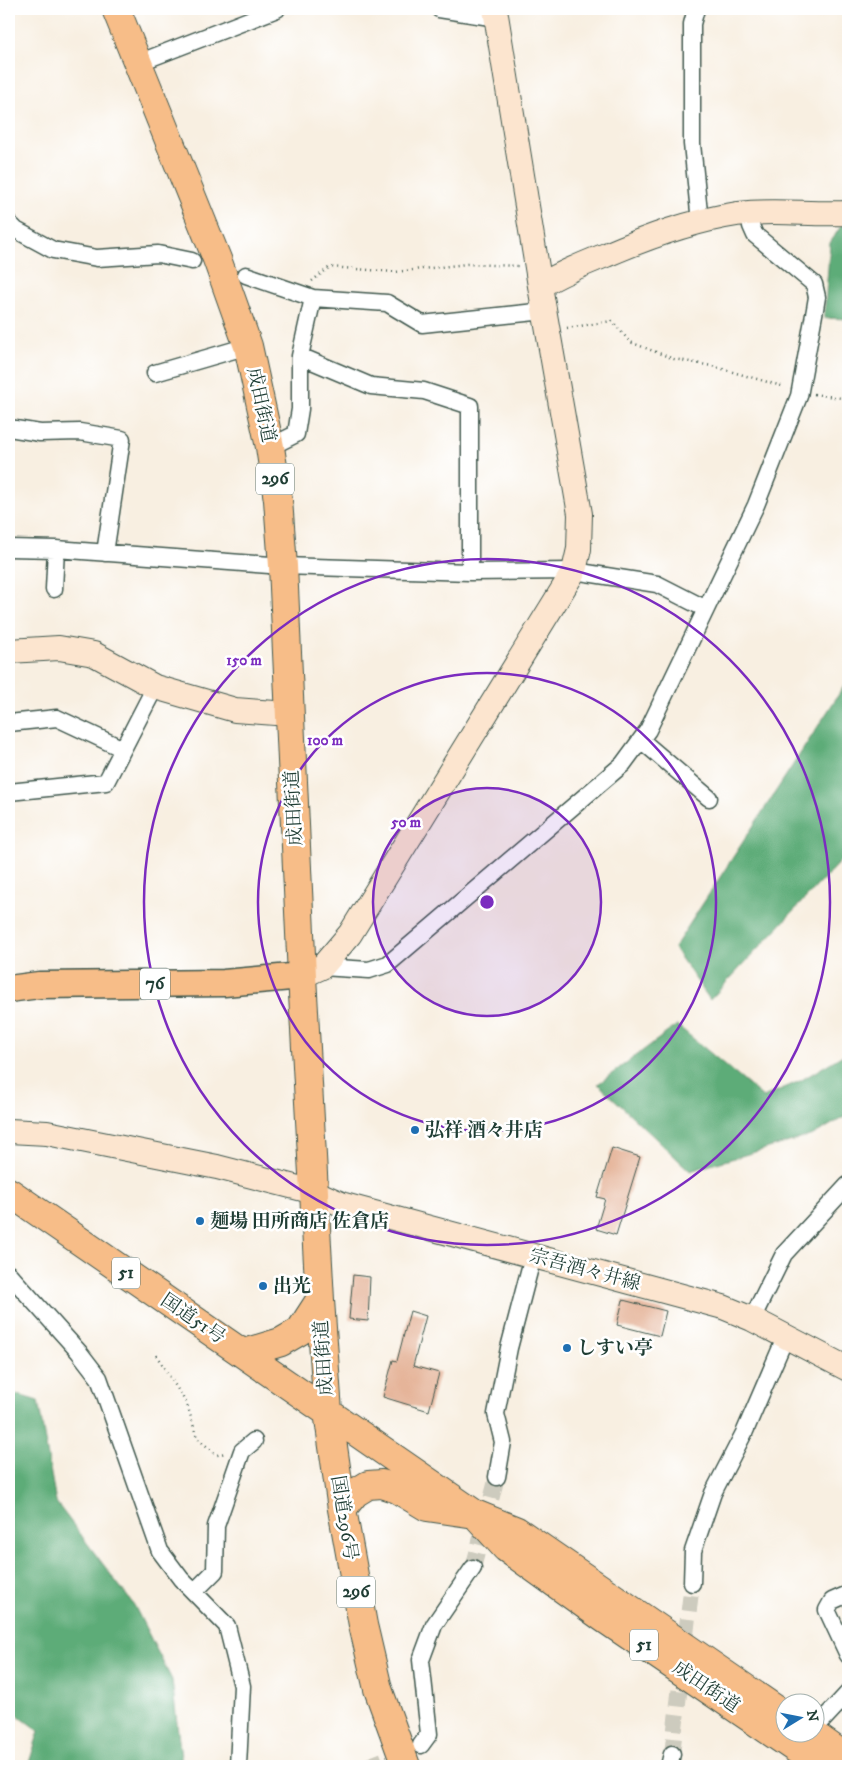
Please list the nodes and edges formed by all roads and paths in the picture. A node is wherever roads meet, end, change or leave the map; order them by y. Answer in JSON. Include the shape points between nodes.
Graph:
{"nodes":[{"id":1,"x":116,"y":9,"type":"edge"},
{"id":2,"x":277,"y":9,"type":"edge"},
{"id":3,"x":439,"y":9,"type":"edge"},
{"id":4,"x":696,"y":9,"type":"edge"},
{"id":5,"x":496,"y":13,"type":"edge"},
{"id":6,"x":138,"y":63,"type":"junction"},
{"id":7,"x":750,"y":213,"type":"junction"},
{"id":8,"x":848,"y":213,"type":"edge"},
{"id":9,"x":700,"y":222,"type":"junction"},
{"id":10,"x":11,"y":230,"type":"edge"},
{"id":11,"x":192,"y":262,"type":"dead end"},
{"id":12,"x":246,"y":275,"type":"dead end"},
{"id":13,"x":539,"y":277,"type":"junction"},
{"id":14,"x":305,"y":296,"type":"junction"},
{"id":15,"x":546,"y":321,"type":"junction"},
{"id":16,"x":248,"y":346,"type":"junction"},
{"id":17,"x":300,"y":356,"type":"junction"},
{"id":18,"x":154,"y":373,"type":"dead end"},
{"id":19,"x":800,"y":392,"type":"junction"},
{"id":20,"x":848,"y":399,"type":"edge"},
{"id":21,"x":9,"y":428,"type":"edge"},
{"id":22,"x":270,"y":447,"type":"junction"},
{"id":23,"x":9,"y":548,"type":"edge"},
{"id":24,"x":56,"y":550,"type":"junction"},
{"id":25,"x":105,"y":553,"type":"junction"},
{"id":26,"x":284,"y":566,"type":"junction"},
{"id":27,"x":574,"y":571,"type":"junction"},
{"id":28,"x":470,"y":572,"type":"junction"},
{"id":29,"x":54,"y":589,"type":"dead end"},
{"id":30,"x":706,"y":609,"type":"junction"},
{"id":31,"x":9,"y":651,"type":"edge"},
{"id":32,"x":155,"y":687,"type":"junction"},
{"id":33,"x":289,"y":714,"type":"junction"},
{"id":34,"x":9,"y":722,"type":"edge"},
{"id":35,"x":641,"y":740,"type":"junction"},
{"id":36,"x":123,"y":750,"type":"junction"},
{"id":37,"x":9,"y":792,"type":"edge"},
{"id":38,"x":709,"y":798,"type":"dead end"},
{"id":39,"x":312,"y":972,"type":"junction"},
{"id":40,"x":9,"y":989,"type":"edge"},
{"id":41,"x":9,"y":1131,"type":"edge"},
{"id":42,"x":848,"y":1185,"type":"edge"},
{"id":43,"x":9,"y":1192,"type":"edge"},
{"id":44,"x":314,"y":1192,"type":"junction"},
{"id":45,"x":533,"y":1256,"type":"junction"},
{"id":46,"x":9,"y":1274,"type":"edge"},
{"id":47,"x":320,"y":1300,"type":"junction"},
{"id":48,"x":752,"y":1318,"type":"junction"},
{"id":49,"x":786,"y":1336,"type":"junction"},
{"id":50,"x":244,"y":1353,"type":"junction"},
{"id":51,"x":156,"y":1355,"type":"dead end"},
{"id":52,"x":848,"y":1369,"type":"edge"},
{"id":53,"x":328,"y":1412,"type":"junction"},
{"id":54,"x":248,"y":1446,"type":"joint"},
{"id":55,"x":497,"y":1477,"type":"tunnel mouth"},
{"id":56,"x":342,"y":1509,"type":"junction"},
{"id":57,"x":474,"y":1514,"type":"junction"},
{"id":58,"x":473,"y":1568,"type":"tunnel mouth"},
{"id":59,"x":692,"y":1583,"type":"tunnel mouth"},
{"id":60,"x":194,"y":1592,"type":"junction"},
{"id":61,"x":848,"y":1594,"type":"edge"},
{"id":62,"x":848,"y":1655,"type":"edge"},
{"id":63,"x":848,"y":1693,"type":"edge"},
{"id":64,"x":774,"y":1708,"type":"edge"},
{"id":65,"x":824,"y":1719,"type":"edge"},
{"id":66,"x":824,"y":1741,"type":"edge"},
{"id":67,"x":414,"y":1756,"type":"edge"},
{"id":68,"x":848,"y":1759,"type":"edge"},
{"id":69,"x":238,"y":1766,"type":"edge"},
{"id":70,"x":822,"y":1766,"type":"edge"}],
"edges":[{"from":1,"to":6,"type":"highway","name":"成田街道","number":"296"},
{"from":2,"to":6,"type":"street"},
{"from":3,"to":5,"type":"street"},
{"from":4,"to":9,"type":"street","via":[[692,24],[692,144]]},
{"from":5,"to":13,"type":"street"},
{"from":6,"to":16,"type":"highway","name":"成田街道","number":"296","via":[[217,259]]},
{"from":7,"to":8,"type":"street"},
{"from":7,"to":9,"type":"street"},
{"from":7,"to":19,"type":"street","via":[[755,235],[814,284],[817,296]]},
{"from":9,"to":13,"type":"street","via":[[643,239],[560,274]]},
{"from":10,"to":11,"type":"street","via":[[53,250],[71,254],[98,258],[158,254]]},
{"from":12,"to":14,"type":"street"},
{"from":13,"to":14,"type":"path","via":[[467,264],[395,272],[330,267]]},
{"from":13,"to":15,"type":"street"},
{"from":14,"to":15,"type":"street","via":[[387,304],[422,324]]},
{"from":14,"to":17,"type":"street"},
{"from":15,"to":19,"type":"path","via":[[612,321],[630,342],[665,356]]},
{"from":15,"to":27,"type":"street","via":[[580,514]]},
{"from":16,"to":18,"type":"street"},
{"from":16,"to":22,"type":"highway","name":"成田街道","number":"296"},
{"from":17,"to":22,"type":"street","via":[[300,409],[296,434]]},
{"from":17,"to":28,"type":"street","via":[[372,386],[424,391],[470,406]]},
{"from":19,"to":20,"type":"path"},
{"from":19,"to":30,"type":"street","via":[[756,506]]},
{"from":21,"to":25,"type":"street","via":[[80,432],[122,439]]},
{"from":22,"to":26,"type":"highway","name":"成田街道","number":"296"},
{"from":23,"to":24,"type":"street"},
{"from":24,"to":25,"type":"street"},
{"from":24,"to":29,"type":"street"},
{"from":25,"to":26,"type":"street"},
{"from":26,"to":28,"type":"street"},
{"from":26,"to":33,"type":"highway","name":"成田街道","number":"296"},
{"from":27,"to":28,"type":"street"},
{"from":27,"to":30,"type":"street","via":[[657,584]]},
{"from":27,"to":39,"type":"street","via":[[350,934]]},
{"from":30,"to":35,"type":"street"},
{"from":31,"to":32,"type":"street","via":[[59,648],[94,654]]},
{"from":32,"to":33,"type":"street","via":[[235,710]]},
{"from":32,"to":36,"type":"street"},
{"from":33,"to":39,"type":"highway","name":"成田街道","number":"296"},
{"from":34,"to":36,"type":"street","via":[[57,718]]},
{"from":35,"to":38,"type":"street"},
{"from":35,"to":39,"type":"street","via":[[623,764],[388,964],[369,970]]},
{"from":36,"to":37,"type":"street","via":[[106,782]]},
{"from":39,"to":40,"type":"main road","number":"76","via":[[224,983],[39,985]]},
{"from":39,"to":44,"type":"highway","name":"成田街道","number":"296"},
{"from":41,"to":44,"type":"street","name":"宗吾酒々井線","via":[[47,1133],[170,1157]]},
{"from":42,"to":48,"type":"street","via":[[784,1254]]},
{"from":43,"to":50,"type":"highway","name":"国道51号","number":"51"},
{"from":44,"to":45,"type":"street","name":"宗吾酒々井線","via":[[341,1204]]},
{"from":44,"to":47,"type":"highway","name":"成田街道","number":"296"},
{"from":45,"to":48,"type":"street","name":"宗吾酒々井線","via":[[723,1307]]},
{"from":45,"to":55,"type":"street","via":[[496,1414],[503,1442]]},
{"from":46,"to":60,"type":"street","via":[[99,1378],[160,1551]]},
{"from":47,"to":50,"type":"highway","via":[[300,1331],[281,1342]]},
{"from":47,"to":53,"type":"highway","name":"成田街道","number":"296"},
{"from":48,"to":49,"type":"street","name":"宗吾酒々井線"},
{"from":49,"to":52,"type":"street","name":"宗吾酒々井線"},
{"from":49,"to":59,"type":"street","via":[[746,1431],[712,1493],[694,1551]]},
{"from":50,"to":53,"type":"highway","name":"国道51号","number":"51"},
{"from":51,"to":54,"type":"path","via":[[187,1404],[197,1438],[217,1455]]},
{"from":53,"to":56,"type":"highway","name":"国道296号","number":"296"},
{"from":53,"to":57,"type":"highway","name":"成田街道","number":"51"},
{"from":54,"to":60,"type":"street","via":[[216,1526],[215,1571]]},
{"from":56,"to":57,"type":"highway","via":[[355,1493],[368,1485],[382,1484],[427,1507]]},
{"from":56,"to":67,"type":"highway","name":"国道296号","number":"296","via":[[362,1625],[378,1689]]},
{"from":57,"to":64,"type":"highway","name":"成田街道","number":"51","via":[[517,1530]]},
{"from":57,"to":70,"type":"highway","name":"成田街道","number":"51","via":[[506,1548]]},
{"from":58,"to":67,"type":"street","via":[[434,1625],[421,1660],[429,1734]]},
{"from":60,"to":69,"type":"street","via":[[227,1626],[242,1686]]},
{"from":61,"to":62,"type":"street","via":[[832,1601],[827,1610]]},
{"from":63,"to":65,"type":"street"},
{"from":66,"to":68,"type":"highway"}]}
